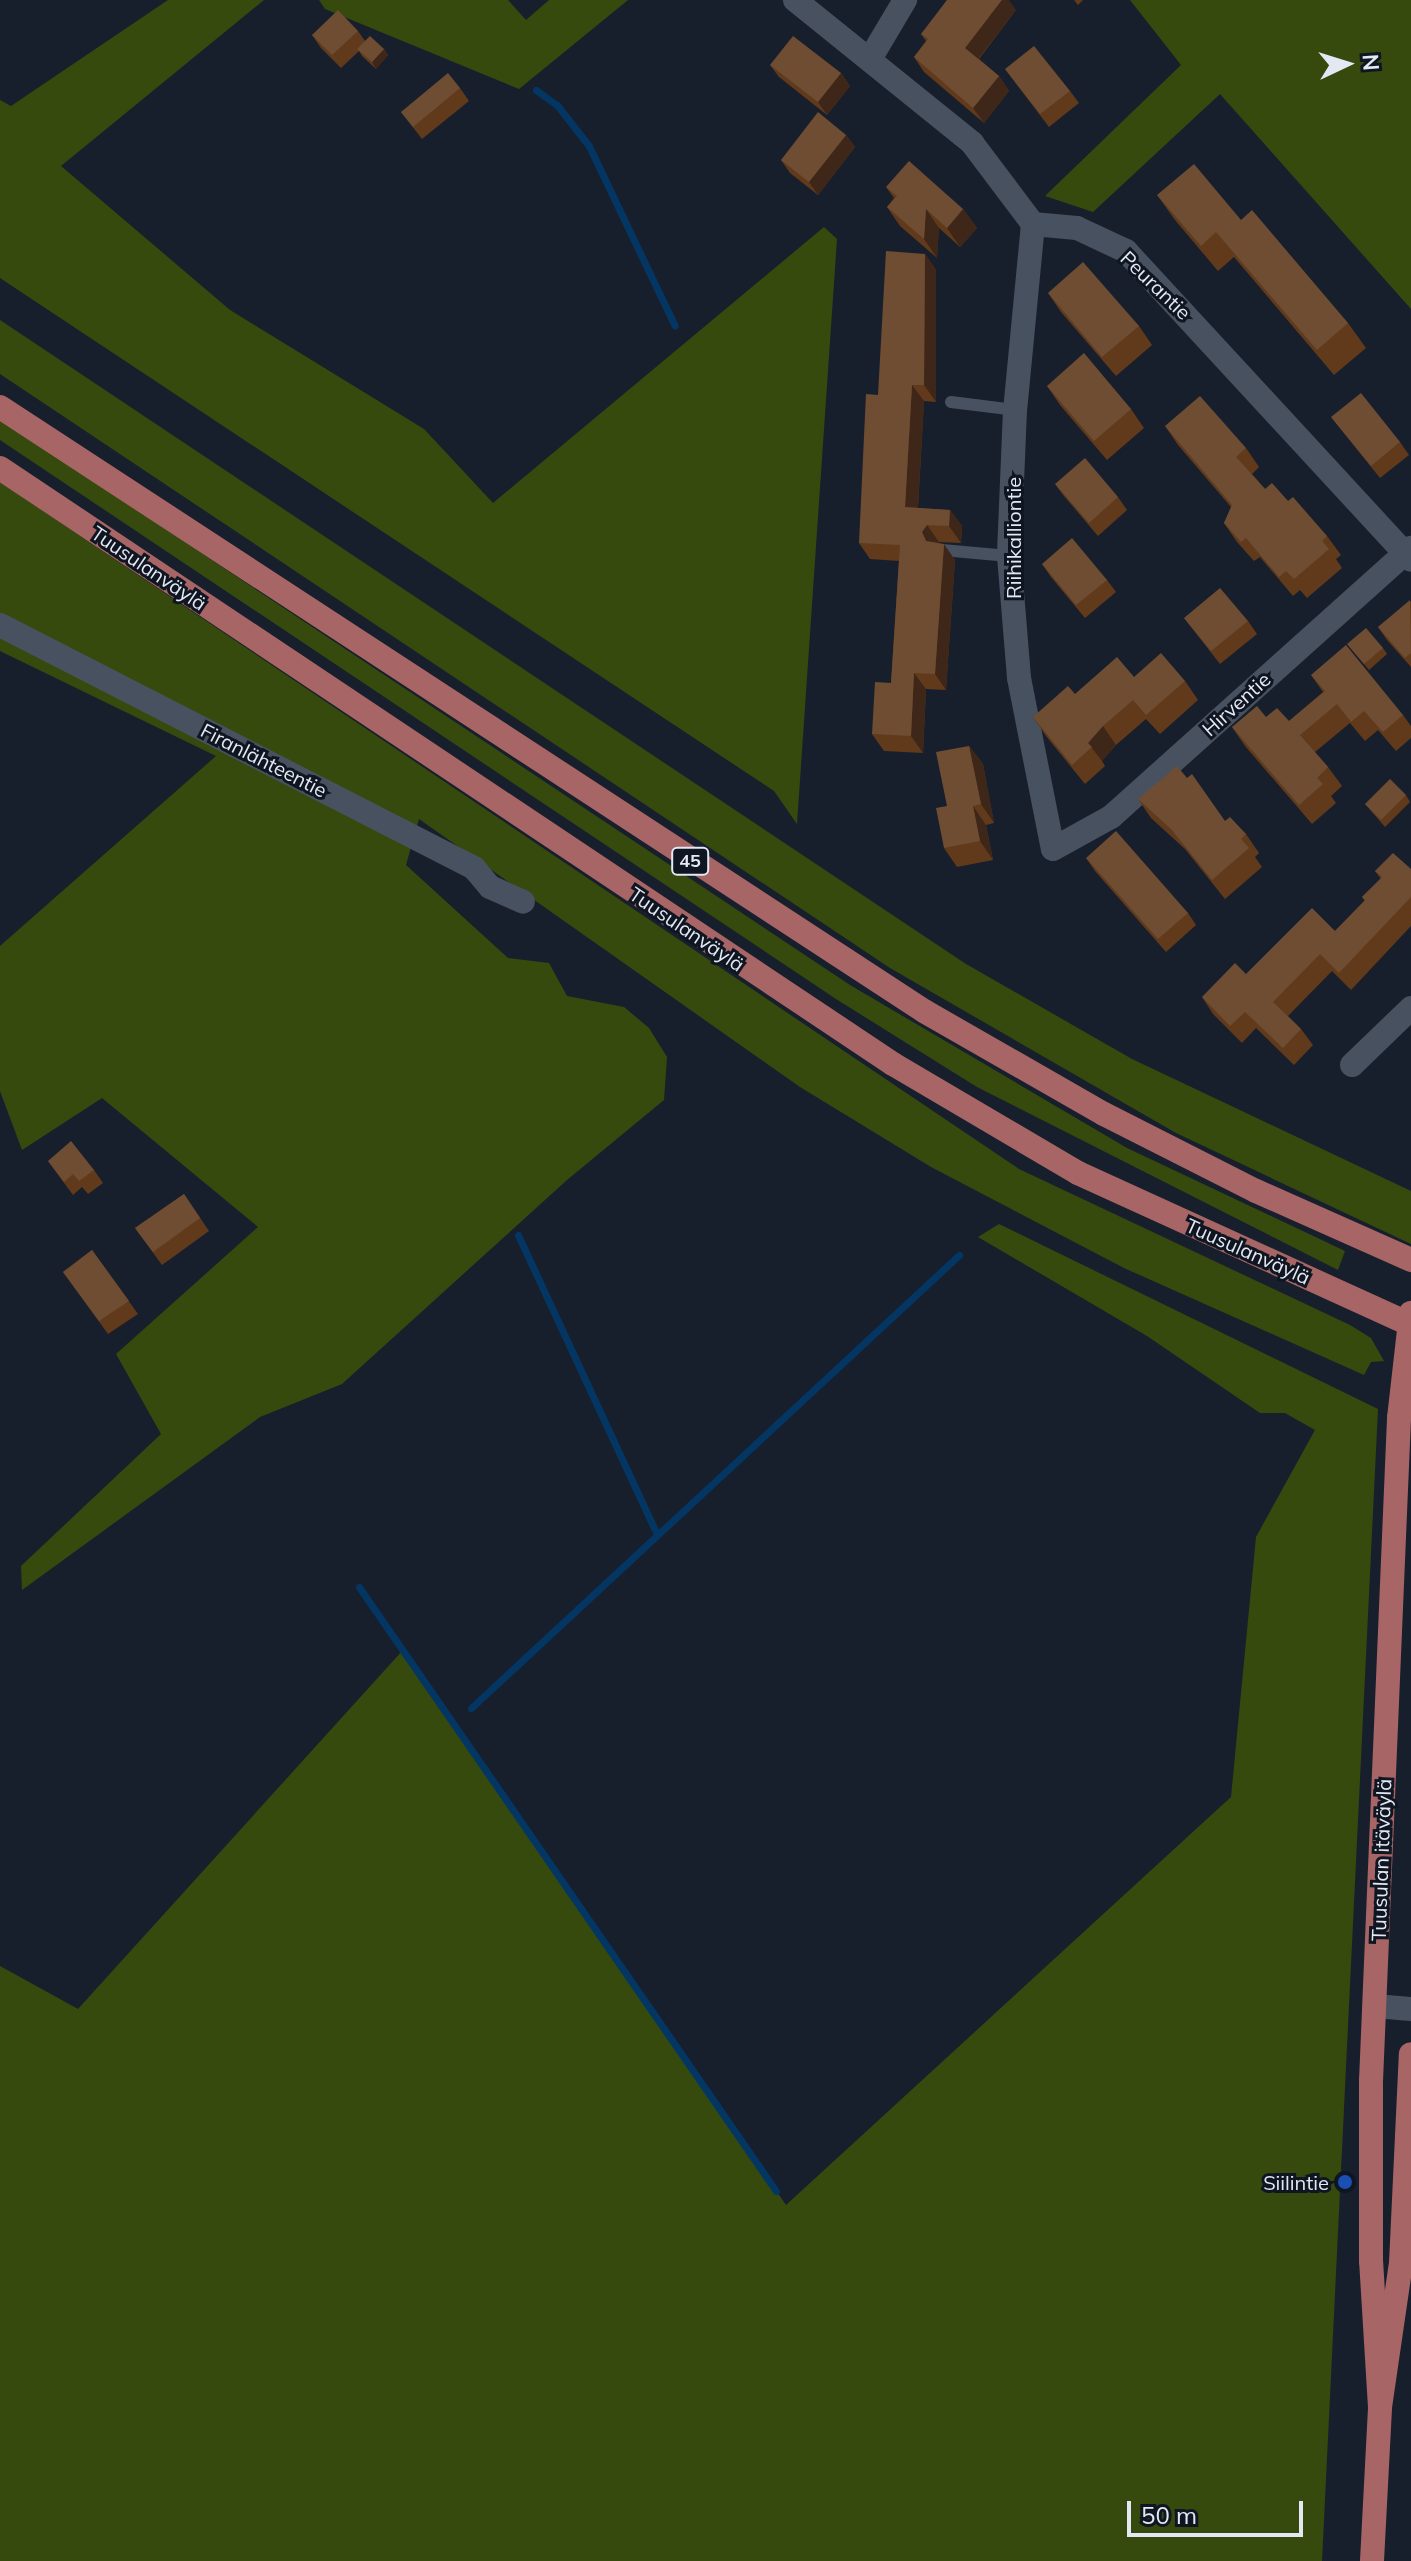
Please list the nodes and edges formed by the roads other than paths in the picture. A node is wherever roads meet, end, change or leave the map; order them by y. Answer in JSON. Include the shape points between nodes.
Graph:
{"nodes":[{"id":1,"x":795,"y":0,"type":"edge"},
{"id":2,"x":905,"y":0,"type":"edge"},
{"id":3,"x":870,"y":59,"type":"junction"},
{"id":4,"x":1033,"y":224,"type":"junction"},
{"id":5,"x":951,"y":402,"type":"dead end"},
{"id":6,"x":0,"y":407,"type":"edge"},
{"id":7,"x":1015,"y":410,"type":"junction"},
{"id":8,"x":0,"y":468,"type":"edge"},
{"id":9,"x":942,"y":550,"type":"edge"},
{"id":10,"x":1409,"y":554,"type":"edge"},
{"id":11,"x":1009,"y":556,"type":"junction"},
{"id":12,"x":0,"y":625,"type":"edge"},
{"id":13,"x":1053,"y":849,"type":"joint"},
{"id":14,"x":523,"y":902,"type":"dead end"},
{"id":15,"x":1411,"y":1008,"type":"edge"},
{"id":16,"x":1352,"y":1065,"type":"dead end"},
{"id":17,"x":1411,"y":1260,"type":"edge"},
{"id":18,"x":1410,"y":1320,"type":"edge"},
{"id":19,"x":1375,"y":2006,"type":"junction"},
{"id":20,"x":1411,"y":2009,"type":"edge"},
{"id":21,"x":1411,"y":2054,"type":"edge"},
{"id":22,"x":1380,"y":2407,"type":"junction"},
{"id":23,"x":1372,"y":2561,"type":"edge"}],
"edges":[{"from":1,"to":3,"type":"street"},
{"from":2,"to":3,"type":"street"},
{"from":3,"to":4,"type":"street","via":[[972,143]]},
{"from":4,"to":7,"type":"street","name":"Riihikalliontie"},
{"from":4,"to":10,"type":"street","name":"Peurantie","via":[[1077,228],[1126,251]]},
{"from":5,"to":7,"type":"lane"},
{"from":6,"to":17,"type":"main road","number":"45","via":[[924,1011],[1104,1114],[1256,1191]]},
{"from":7,"to":11,"type":"street","name":"Riihikalliontie"},
{"from":8,"to":18,"type":"main road","name":"Tuusulanväylä","via":[[893,1064],[1078,1173]]},
{"from":9,"to":11,"type":"lane"},
{"from":10,"to":13,"type":"street","name":"Hirventie","via":[[1111,817]]},
{"from":11,"to":13,"type":"street","name":"Riihikalliontie","via":[[1019,678]]},
{"from":12,"to":14,"type":"street","name":"Firanlähteentie","via":[[474,868],[490,887]]},
{"from":15,"to":16,"type":"street"},
{"from":18,"to":19,"type":"main road","name":"Tuusulan itäväylä"},
{"from":19,"to":20,"type":"street"},
{"from":19,"to":22,"type":"main road","name":"Tuusulan itäväylä","via":[[1371,2261]]},
{"from":21,"to":22,"type":"main road","name":"Tuusulan itäväylä","via":[[1401,2263]]},
{"from":22,"to":23,"type":"main road","name":"Tuusulan itäväylä"}]}
